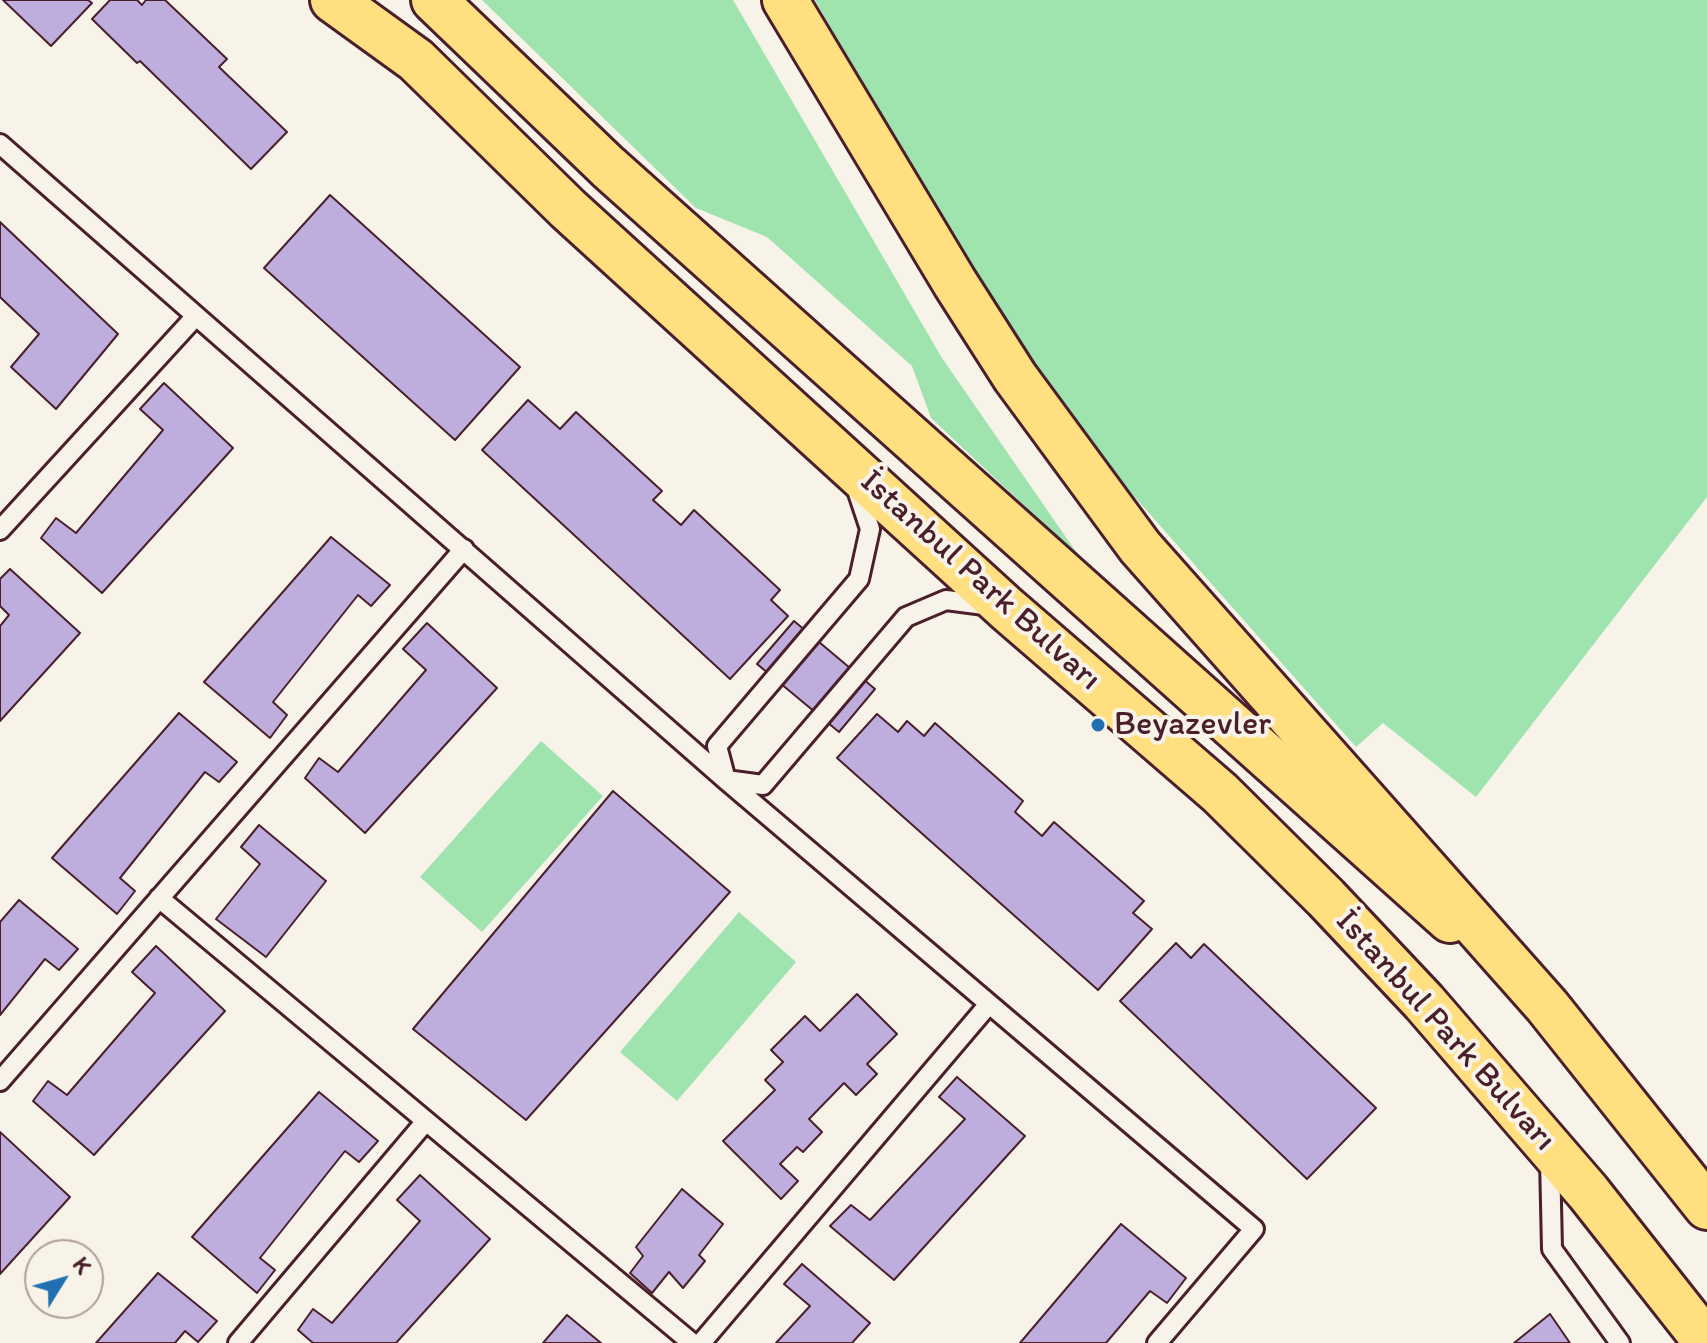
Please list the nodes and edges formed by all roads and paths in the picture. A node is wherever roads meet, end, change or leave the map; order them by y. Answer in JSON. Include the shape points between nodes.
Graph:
{"nodes":[{"id":1,"x":333,"y":0,"type":"edge"},
{"id":2,"x":359,"y":0,"type":"edge"},
{"id":3,"x":434,"y":0,"type":"edge"},
{"id":4,"x":785,"y":0,"type":"edge"},
{"id":5,"x":416,"y":60,"type":"junction"},
{"id":6,"x":0,"y":144,"type":"edge"},
{"id":7,"x":195,"y":317,"type":"junction"},
{"id":8,"x":849,"y":465,"type":"junction"},
{"id":9,"x":0,"y":530,"type":"edge"},
{"id":10,"x":464,"y":549,"type":"junction"},
{"id":11,"x":1007,"y":609,"type":"junction"},
{"id":12,"x":726,"y":780,"type":"junction"},
{"id":13,"x":159,"y":898,"type":"junction"},
{"id":14,"x":989,"y":1004,"type":"junction"},
{"id":15,"x":1547,"y":1006,"type":"junction"},
{"id":16,"x":0,"y":1081,"type":"edge"},
{"id":17,"x":426,"y":1121,"type":"junction"},
{"id":18,"x":1550,"y":1148,"type":"junction"},
{"id":19,"x":1707,"y":1207,"type":"edge"},
{"id":20,"x":238,"y":1343,"type":"edge"},
{"id":21,"x":692,"y":1343,"type":"edge"},
{"id":22,"x":701,"y":1343,"type":"edge"},
{"id":23,"x":1157,"y":1343,"type":"edge"},
{"id":24,"x":1620,"y":1343,"type":"edge"},
{"id":25,"x":1707,"y":1343,"type":"edge"}],
"edges":[{"from":1,"to":5,"type":"main road"},
{"from":2,"to":5,"type":"main road"},
{"from":3,"to":15,"type":"main road","name":"İstanbul Park Bulvarı","via":[[608,167]]},
{"from":4,"to":15,"type":"main road","name":"İstanbul Park Bulvarı","via":[[1015,377],[1140,547]]},
{"from":5,"to":8,"type":"main road","name":"İstanbul Park Bulvarı","via":[[568,209]]},
{"from":6,"to":7,"type":"lane"},
{"from":7,"to":9,"type":"lane"},
{"from":7,"to":10,"type":"lane"},
{"from":8,"to":11,"type":"main road","name":"İstanbul Park Bulvarı"},
{"from":8,"to":12,"type":"lane","via":[[870,529],[859,579],[717,746]]},
{"from":10,"to":12,"type":"lane"},
{"from":10,"to":13,"type":"lane"},
{"from":11,"to":12,"type":"lane","via":[[946,600],[906,617],[763,785]]},
{"from":11,"to":18,"type":"main road","name":"İstanbul Park Bulvarı","via":[[1220,793],[1316,887]]},
{"from":12,"to":14,"type":"lane"},
{"from":13,"to":16,"type":"lane"},
{"from":13,"to":17,"type":"lane"},
{"from":14,"to":22,"type":"lane"},
{"from":14,"to":23,"type":"lane","via":[[1254,1229]]},
{"from":15,"to":19,"type":"main road","name":"İstanbul Park Bulvarı"},
{"from":17,"to":20,"type":"lane"},
{"from":17,"to":21,"type":"lane"},
{"from":18,"to":24,"type":"lane","via":[[1552,1249]]},
{"from":18,"to":25,"type":"main road","name":"İstanbul Park Bulvarı"}]}
